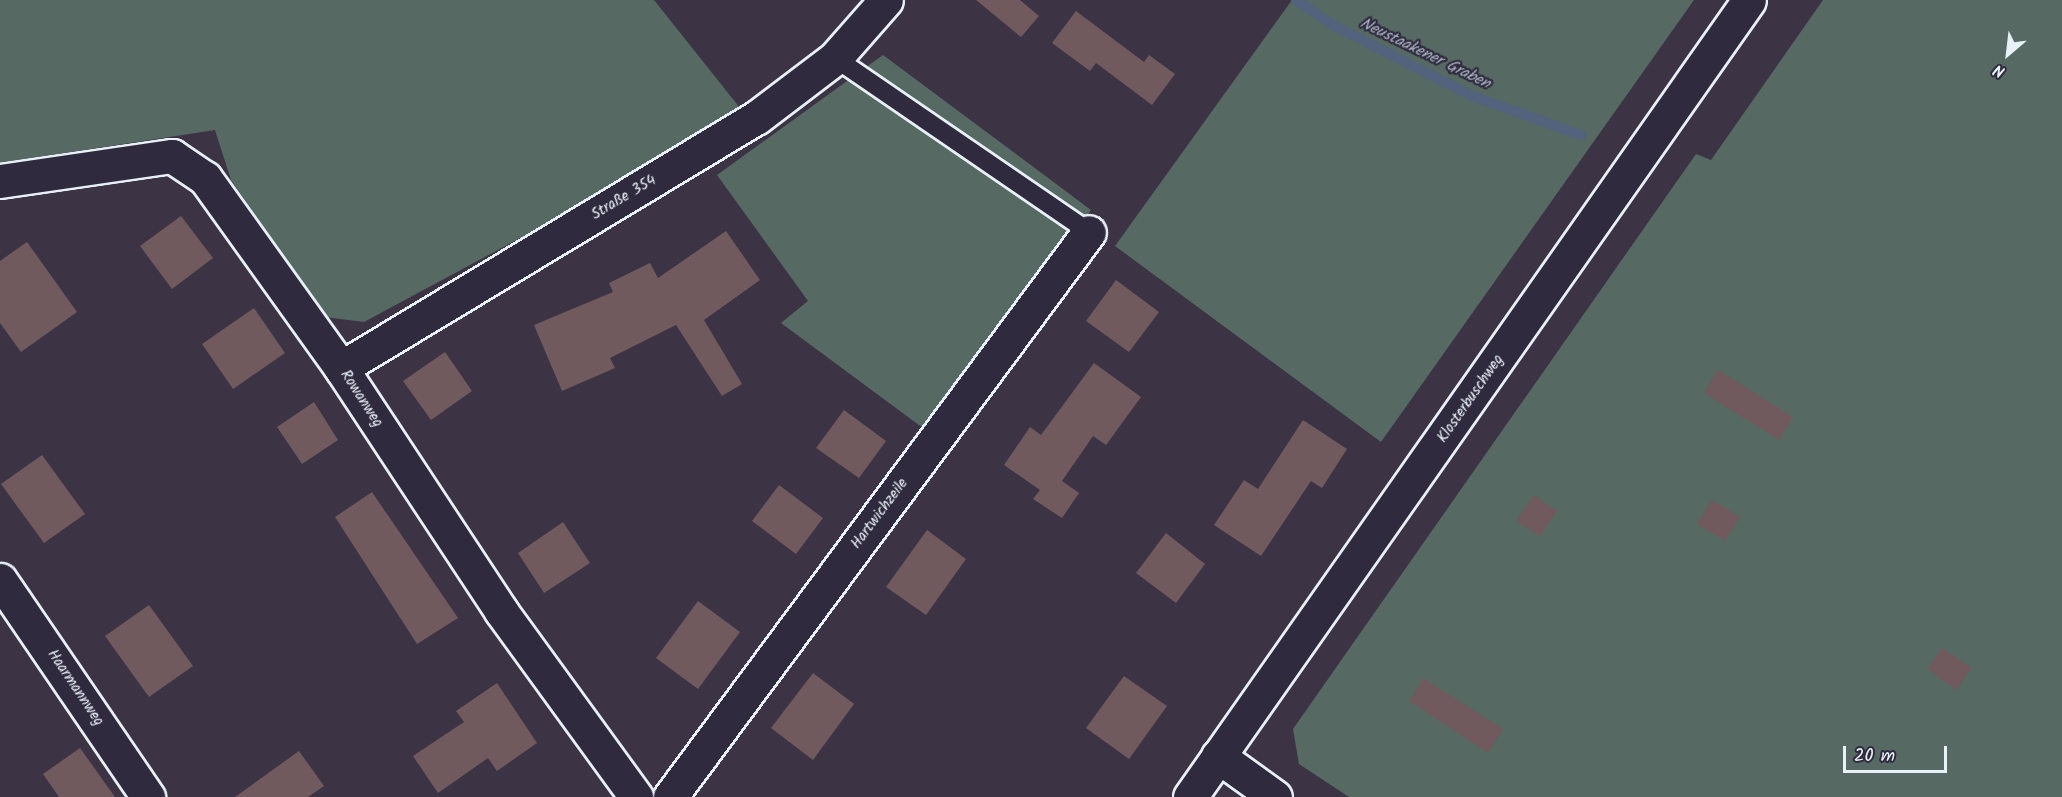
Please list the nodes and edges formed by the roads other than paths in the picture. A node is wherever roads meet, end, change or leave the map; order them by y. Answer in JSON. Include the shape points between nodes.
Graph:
{"nodes":[{"id":1,"x":886,"y":0,"type":"edge"},
{"id":2,"x":1749,"y":0,"type":"edge"},
{"id":3,"x":835,"y":58,"type":"junction"},
{"id":4,"x":0,"y":181,"type":"edge"},
{"id":5,"x":1089,"y":231,"type":"joint"},
{"id":6,"x":341,"y":368,"type":"junction"},
{"id":7,"x":0,"y":580,"type":"edge"},
{"id":8,"x":1218,"y":756,"type":"junction"},
{"id":9,"x":148,"y":797,"type":"edge"},
{"id":10,"x":636,"y":797,"type":"edge"},
{"id":11,"x":670,"y":797,"type":"edge"},
{"id":12,"x":1190,"y":797,"type":"edge"},
{"id":13,"x":1275,"y":797,"type":"edge"}],
"edges":[{"from":1,"to":3,"type":"street","name":"Straße 354"},
{"from":2,"to":8,"type":"street","name":"Klosterbuschweg"},
{"from":3,"to":5,"type":"lane"},
{"from":3,"to":6,"type":"street","name":"Straße 354","via":[[756,118]]},
{"from":4,"to":6,"type":"street","name":"Rowanweg","via":[[172,156],[205,177]]},
{"from":5,"to":11,"type":"street","name":"Hartwichzeile"},
{"from":6,"to":10,"type":"street","name":"Rowanweg","via":[[501,611]]},
{"from":7,"to":9,"type":"street","name":"Haarmannweg"},
{"from":8,"to":12,"type":"street","name":"Klosterbuschweg"},
{"from":8,"to":13,"type":"street"}]}
